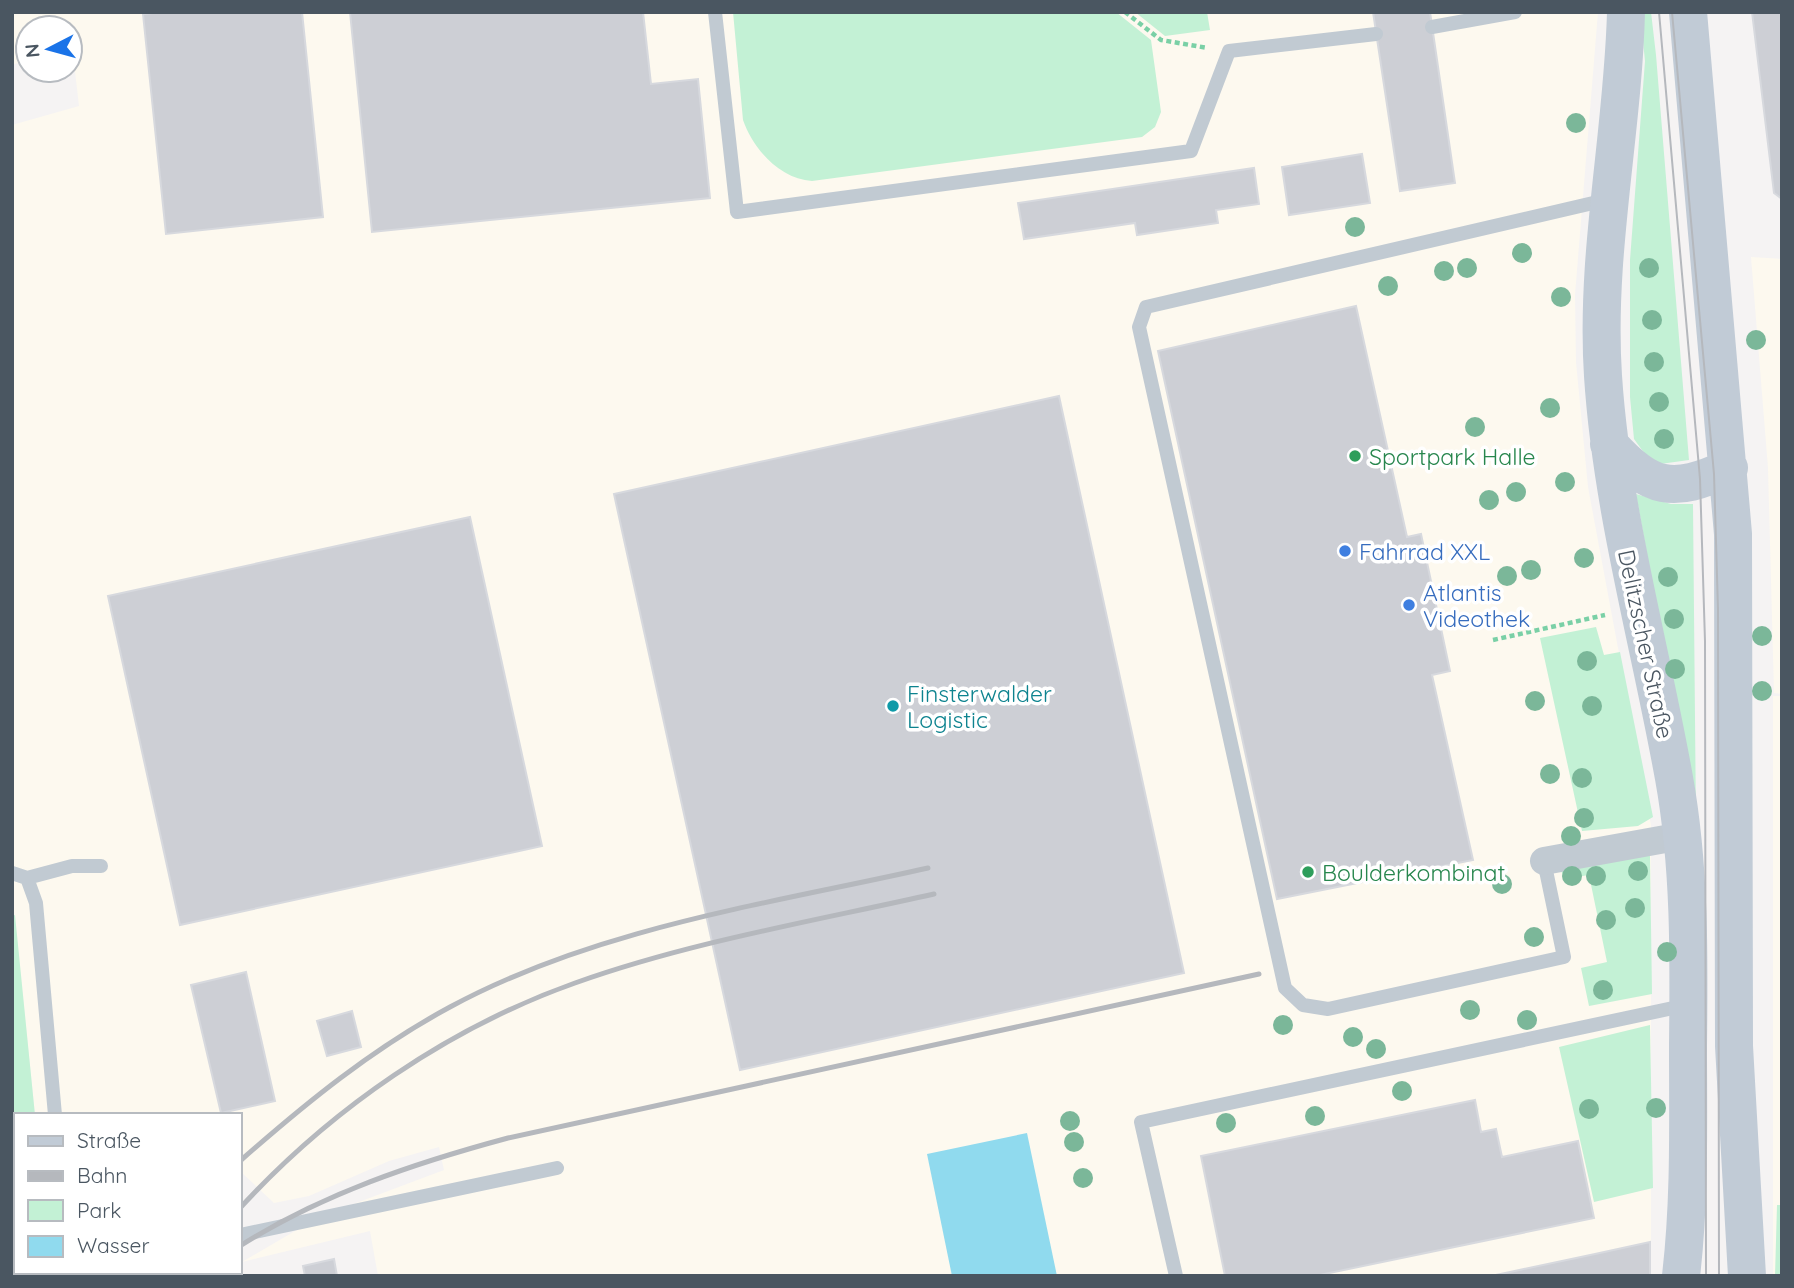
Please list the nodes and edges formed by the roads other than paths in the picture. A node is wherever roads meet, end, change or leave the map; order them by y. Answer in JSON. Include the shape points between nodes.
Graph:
{"nodes":[{"id":1,"x":715,"y":12,"type":"edge"},
{"id":2,"x":1515,"y":12,"type":"edge"},
{"id":3,"x":1626,"y":12,"type":"edge"},
{"id":4,"x":1688,"y":12,"type":"edge"},
{"id":5,"x":1432,"y":27,"type":"dead end"},
{"id":6,"x":1376,"y":34,"type":"dead end"},
{"id":7,"x":1609,"y":200,"type":"junction"},
{"id":8,"x":1609,"y":444,"type":"junction"},
{"id":9,"x":1729,"y":468,"type":"junction"},
{"id":10,"x":1682,"y":836,"type":"junction"},
{"id":11,"x":1544,"y":861,"type":"joint"},
{"id":12,"x":101,"y":866,"type":"dead end"},
{"id":13,"x":12,"y":873,"type":"edge"},
{"id":14,"x":27,"y":878,"type":"junction"},
{"id":15,"x":1689,"y":1004,"type":"junction"},
{"id":16,"x":55,"y":1113,"type":"edge"},
{"id":17,"x":557,"y":1168,"type":"dead end"},
{"id":18,"x":242,"y":1235,"type":"edge"},
{"id":19,"x":1176,"y":1276,"type":"edge"},
{"id":20,"x":1681,"y":1276,"type":"edge"},
{"id":21,"x":1746,"y":1276,"type":"edge"}],
"edges":[{"from":1,"to":6,"type":"lane","via":[[737,212],[1191,151],[1229,51]]},
{"from":2,"to":5,"type":"lane"},
{"from":3,"to":7,"type":"main road","name":"Delitzscher Straße","via":[[1624,80]]},
{"from":4,"to":9,"type":"main road"},
{"from":7,"to":8,"type":"main road","name":"Delitzscher Straße","via":[[1602,303]]},
{"from":7,"to":11,"type":"lane","via":[[1146,307],[1139,327],[1285,988],[1303,1005],[1328,1009],[1564,957]]},
{"from":8,"to":9,"type":"main road","via":[[1640,474],[1658,483],[1690,482]]},
{"from":8,"to":10,"type":"main road","name":"Delitzscher Straße"},
{"from":9,"to":21,"type":"main road","via":[[1735,655],[1734,1046]]},
{"from":10,"to":11,"type":"street"},
{"from":10,"to":15,"type":"main road","name":"Delitzscher Straße"},
{"from":12,"to":14,"type":"lane","via":[[72,866]]},
{"from":13,"to":14,"type":"lane"},
{"from":14,"to":16,"type":"lane","via":[[36,903]]},
{"from":15,"to":19,"type":"lane","via":[[1141,1122]]},
{"from":15,"to":20,"type":"main road","name":"Delitzscher Straße","via":[[1687,1221]]},
{"from":17,"to":18,"type":"lane"}]}
